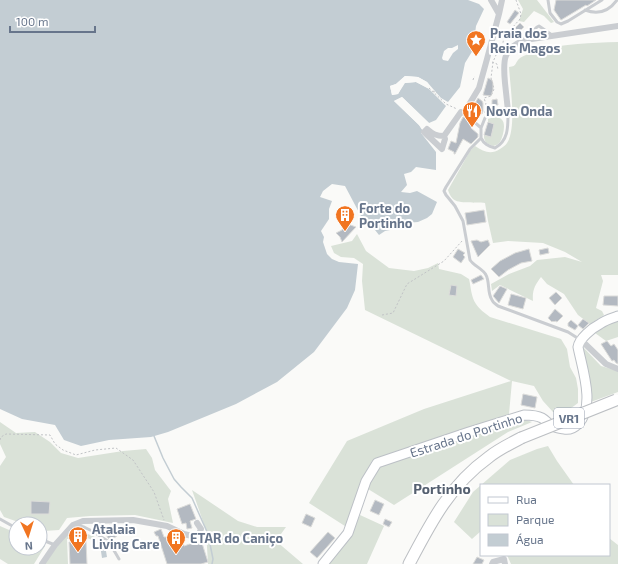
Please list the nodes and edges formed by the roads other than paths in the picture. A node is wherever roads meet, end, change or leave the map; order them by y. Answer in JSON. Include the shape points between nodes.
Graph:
{"nodes":[{"id":1,"x":491,"y":0,"type":"edge"},
{"id":2,"x":502,"y":0,"type":"edge"},
{"id":3,"x":548,"y":0,"type":"edge"},
{"id":4,"x":602,"y":0,"type":"edge"},
{"id":5,"x":617,"y":0,"type":"edge"},
{"id":6,"x":585,"y":10,"type":"junction"},
{"id":7,"x":499,"y":14,"type":"junction"},
{"id":8,"x":618,"y":26,"type":"edge"},
{"id":9,"x":552,"y":35,"type":"junction"},
{"id":10,"x":525,"y":40,"type":"junction"},
{"id":11,"x":462,"y":112,"type":"junction"},
{"id":12,"x":508,"y":112,"type":"junction"},
{"id":13,"x":490,"y":113,"type":"dead end"},
{"id":14,"x":485,"y":118,"type":"road end"},
{"id":15,"x":481,"y":128,"type":"junction"},
{"id":16,"x":444,"y":136,"type":"dead end"},
{"id":17,"x":481,"y":138,"type":"junction"},
{"id":18,"x":618,"y":316,"type":"edge"},
{"id":19,"x":580,"y":340,"type":"junction"},
{"id":20,"x":618,"y":369,"type":"edge"},
{"id":21,"x":617,"y":401,"type":"edge"},
{"id":22,"x":522,"y":441,"type":"junction"},
{"id":23,"x":197,"y":523,"type":"dead end"},
{"id":24,"x":73,"y":525,"type":"junction"},
{"id":25,"x":48,"y":542,"type":"edge"},
{"id":26,"x":55,"y":545,"type":"junction"},
{"id":27,"x":119,"y":559,"type":"dead end"},
{"id":28,"x":42,"y":564,"type":"edge"},
{"id":29,"x":323,"y":564,"type":"edge"},
{"id":30,"x":409,"y":564,"type":"edge"},
{"id":31,"x":416,"y":564,"type":"edge"},
{"id":32,"x":492,"y":564,"type":"edge"},
{"id":33,"x":505,"y":564,"type":"edge"}],
"edges":[{"from":1,"to":7,"type":"street"},
{"from":2,"to":7,"type":"street"},
{"from":3,"to":6,"type":"lane","via":[[550,13],[561,24]]},
{"from":4,"to":6,"type":"lane"},
{"from":5,"to":6,"type":"lane","via":[[601,12]]},
{"from":7,"to":11,"type":"street","via":[[479,88]]},
{"from":8,"to":9,"type":"street"},
{"from":9,"to":10,"type":"street"},
{"from":9,"to":10,"type":"lane","via":[[539,26]]},
{"from":10,"to":12,"type":"street","via":[[512,46],[505,56]]},
{"from":11,"to":15,"type":"lane"},
{"from":11,"to":16,"type":"street"},
{"from":12,"to":13,"type":"lane"},
{"from":12,"to":17,"type":"lane","via":[[506,133],[500,145],[494,148],[488,146]]},
{"from":14,"to":15,"type":"lane"},
{"from":15,"to":17,"type":"lane"},
{"from":17,"to":19,"type":"lane","via":[[470,149],[444,191],[463,221],[470,260],[485,273],[490,297],[498,306],[568,332]]},
{"from":18,"to":19,"type":"street","via":[[600,323]]},
{"from":19,"to":20,"type":"street","via":[[606,364]]},
{"from":19,"to":29,"type":"street","name":"Estrada do Portinho","via":[[578,347],[587,388],[586,412],[582,421],[574,428],[565,430],[552,426],[542,418],[524,415],[378,463],[366,481],[348,533]]},
{"from":21,"to":22,"type":"highway","number":"VR1"},
{"from":22,"to":30,"type":"highway","number":"VR1","via":[[504,447],[490,457],[475,468],[451,493],[428,526]]},
{"from":22,"to":31,"type":"highway","number":"VR1","via":[[479,474],[461,493],[438,524]]},
{"from":23,"to":24,"type":"street","via":[[201,530],[199,534],[192,536],[167,526],[133,520],[83,521]]},
{"from":24,"to":26,"type":"street"},
{"from":24,"to":27,"type":"lane","via":[[84,527],[109,542]]},
{"from":25,"to":26,"type":"lane"},
{"from":26,"to":28,"type":"street"},
{"from":32,"to":33,"type":"street","via":[[504,560]]}]}
